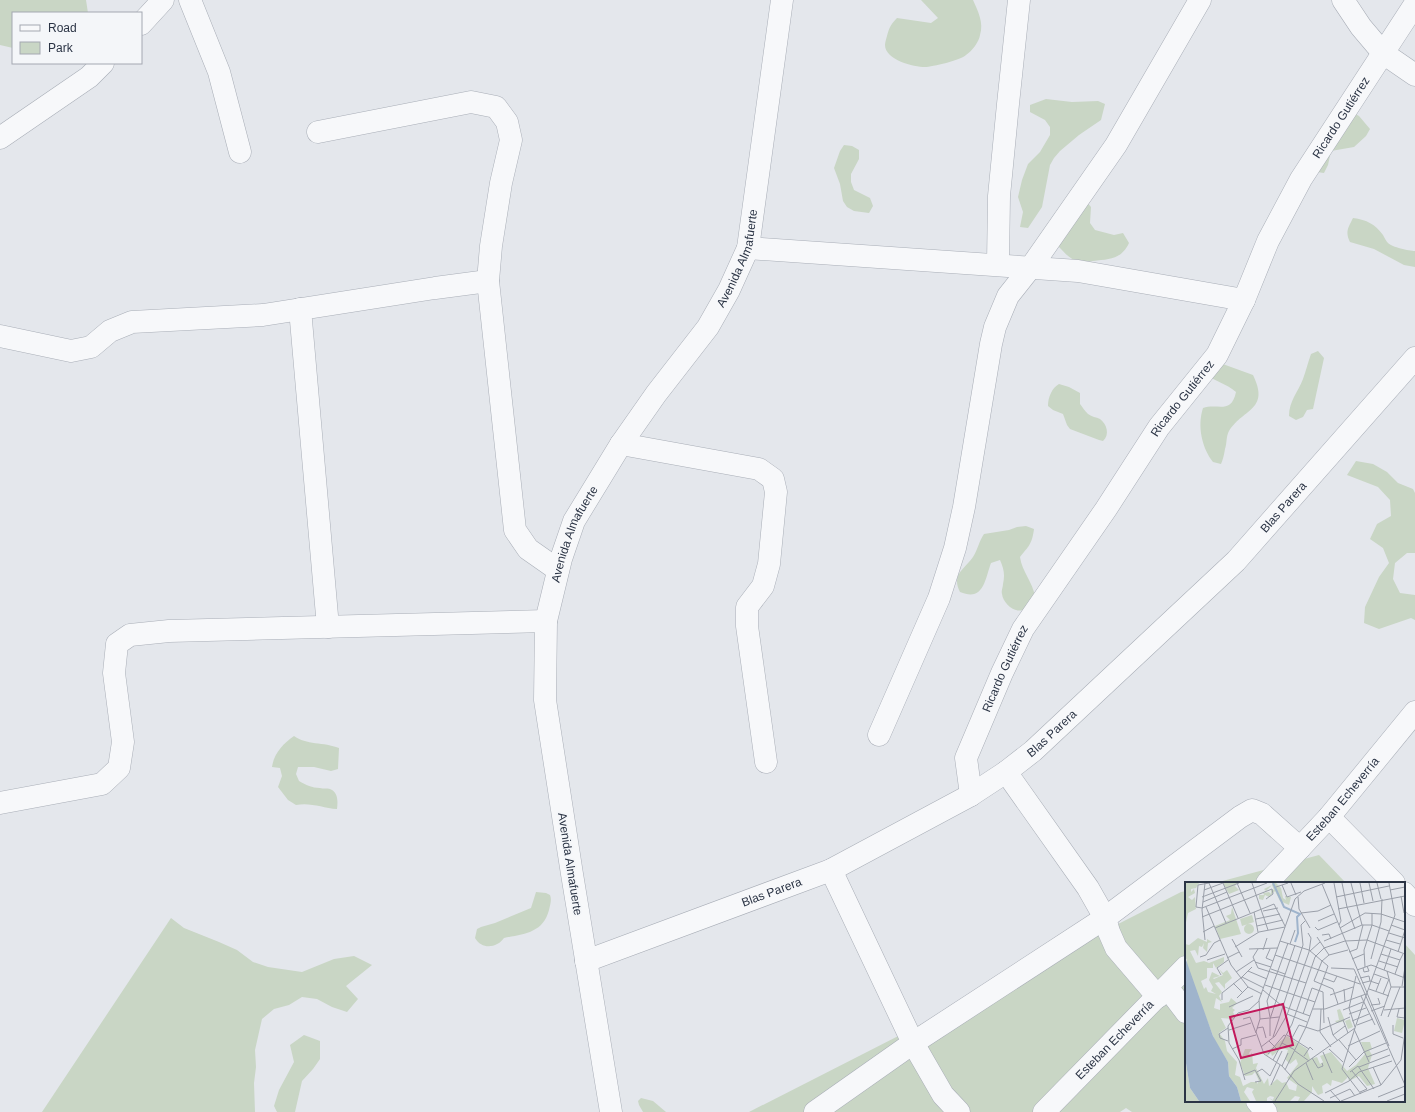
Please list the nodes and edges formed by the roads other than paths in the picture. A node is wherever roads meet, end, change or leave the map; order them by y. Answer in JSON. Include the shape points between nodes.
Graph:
{"nodes":[{"id":1,"x":163,"y":0,"type":"edge"},
{"id":2,"x":190,"y":0,"type":"edge"},
{"id":3,"x":782,"y":0,"type":"edge"},
{"id":4,"x":1019,"y":0,"type":"edge"},
{"id":5,"x":1200,"y":0,"type":"edge"},
{"id":6,"x":1343,"y":0,"type":"edge"},
{"id":7,"x":1415,"y":4,"type":"edge"},
{"id":8,"x":142,"y":23,"type":"edge"},
{"id":9,"x":1383,"y":53,"type":"junction"},
{"id":10,"x":102,"y":64,"type":"edge"},
{"id":11,"x":1415,"y":75,"type":"edge"},
{"id":12,"x":318,"y":132,"type":"dead end"},
{"id":13,"x":0,"y":138,"type":"edge"},
{"id":14,"x":240,"y":152,"type":"dead end"},
{"id":15,"x":748,"y":248,"type":"junction"},
{"id":16,"x":998,"y":264,"type":"junction"},
{"id":17,"x":1031,"y":267,"type":"junction"},
{"id":18,"x":488,"y":282,"type":"junction"},
{"id":19,"x":1244,"y":300,"type":"junction"},
{"id":20,"x":300,"y":309,"type":"junction"},
{"id":21,"x":0,"y":336,"type":"edge"},
{"id":22,"x":1415,"y":358,"type":"edge"},
{"id":23,"x":621,"y":444,"type":"junction"},
{"id":24,"x":558,"y":570,"type":"junction"},
{"id":25,"x":546,"y":621,"type":"junction"},
{"id":26,"x":328,"y":627,"type":"junction"},
{"id":27,"x":1415,"y":712,"type":"edge"},
{"id":28,"x":879,"y":735,"type":"dead end"},
{"id":29,"x":766,"y":762,"type":"dead end"},
{"id":30,"x":1006,"y":772,"type":"junction"},
{"id":31,"x":971,"y":795,"type":"junction"},
{"id":32,"x":0,"y":803,"type":"edge"},
{"id":33,"x":1329,"y":818,"type":"junction"},
{"id":34,"x":1300,"y":848,"type":"junction"},
{"id":35,"x":831,"y":870,"type":"junction"},
{"id":36,"x":1268,"y":882,"type":"edge"},
{"id":37,"x":1393,"y":882,"type":"edge"},
{"id":38,"x":1405,"y":894,"type":"edge"},
{"id":39,"x":1415,"y":904,"type":"edge"},
{"id":40,"x":1105,"y":918,"type":"junction"},
{"id":41,"x":586,"y":961,"type":"junction"},
{"id":42,"x":1185,"y":968,"type":"edge"},
{"id":43,"x":1162,"y":992,"type":"junction"},
{"id":44,"x":1185,"y":1011,"type":"edge"},
{"id":45,"x":913,"y":1043,"type":"junction"},
{"id":46,"x":1258,"y":1102,"type":"edge"},
{"id":47,"x":611,"y":1112,"type":"edge"},
{"id":48,"x":815,"y":1112,"type":"edge"},
{"id":49,"x":959,"y":1112,"type":"edge"},
{"id":50,"x":1044,"y":1112,"type":"edge"},
{"id":51,"x":1266,"y":1112,"type":"edge"}],
"edges":[{"from":1,"to":8,"type":"street"},
{"from":2,"to":14,"type":"street","via":[[219,72]]},
{"from":3,"to":15,"type":"street","name":"Avenida Almafuerte"},
{"from":4,"to":16,"type":"street","via":[[1000,196]]},
{"from":5,"to":17,"type":"street","via":[[1116,145]]},
{"from":6,"to":9,"type":"street"},
{"from":7,"to":9,"type":"street","name":"Ricardo Gutiérrez"},
{"from":9,"to":11,"type":"street"},
{"from":9,"to":19,"type":"street","name":"Ricardo Gutiérrez","via":[[1301,179],[1268,241]]},
{"from":10,"to":13,"type":"street","via":[[89,77]]},
{"from":12,"to":18,"type":"street","via":[[471,102],[496,107],[507,122],[511,140],[501,183]]},
{"from":15,"to":16,"type":"street"},
{"from":15,"to":23,"type":"street","name":"Avenida Almafuerte","via":[[708,327]]},
{"from":16,"to":17,"type":"street"},
{"from":17,"to":19,"type":"street","via":[[1078,270]]},
{"from":17,"to":28,"type":"street","via":[[1008,296],[995,326],[955,548],[939,598]]},
{"from":18,"to":20,"type":"street"},
{"from":18,"to":24,"type":"street","via":[[516,530],[528,549]]},
{"from":19,"to":31,"type":"street","name":"Ricardo Gutiérrez","via":[[1217,355],[1160,427],[1023,629],[966,758]]},
{"from":20,"to":21,"type":"street","via":[[264,315],[132,322],[110,331],[91,348],[71,351]]},
{"from":20,"to":26,"type":"street"},
{"from":22,"to":30,"type":"street","name":"Blas Parera","via":[[1236,561],[1033,751]]},
{"from":23,"to":24,"type":"street","name":"Avenida Almafuerte","via":[[574,521]]},
{"from":23,"to":29,"type":"street","via":[[759,469],[773,479],[776,492],[770,564],[763,586],[747,607],[747,626]]},
{"from":24,"to":25,"type":"street","name":"Avenida Almafuerte"},
{"from":25,"to":26,"type":"street"},
{"from":25,"to":41,"type":"street","name":"Avenida Almafuerte","via":[[545,700]]},
{"from":26,"to":32,"type":"street","via":[[169,631],[130,635],[117,644],[114,673],[123,742],[119,768],[102,784]]},
{"from":27,"to":33,"type":"street","name":"Esteban Echeverría"},
{"from":30,"to":31,"type":"street","name":"Blas Parera"},
{"from":30,"to":40,"type":"street","via":[[1088,888]]},
{"from":31,"to":35,"type":"street","name":"Blas Parera"},
{"from":33,"to":34,"type":"street","name":"Esteban Echeverría"},
{"from":33,"to":37,"type":"street"},
{"from":34,"to":36,"type":"street","name":"Esteban Echeverría"},
{"from":34,"to":40,"type":"street","via":[[1262,814],[1252,810]]},
{"from":35,"to":41,"type":"street","name":"Blas Parera"},
{"from":35,"to":45,"type":"street"},
{"from":38,"to":39,"type":"street"},
{"from":40,"to":43,"type":"street","via":[[1116,948]]},
{"from":40,"to":45,"type":"street"},
{"from":41,"to":47,"type":"street","name":"Avenida Almafuerte"},
{"from":42,"to":43,"type":"street","name":"Esteban Echeverría"},
{"from":43,"to":44,"type":"street"},
{"from":43,"to":50,"type":"street","name":"Esteban Echeverría"},
{"from":45,"to":48,"type":"street"},
{"from":45,"to":49,"type":"street","via":[[944,1096]]},
{"from":46,"to":51,"type":"street"}]}
